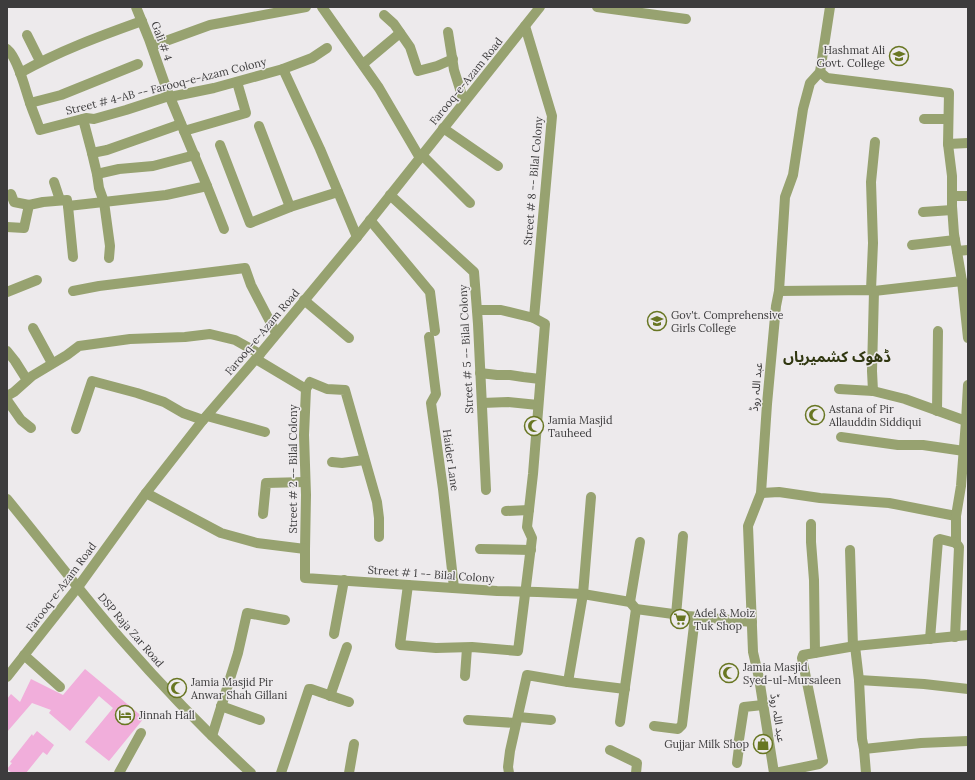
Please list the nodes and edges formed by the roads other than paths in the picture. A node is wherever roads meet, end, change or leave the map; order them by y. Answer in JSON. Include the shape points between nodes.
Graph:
{"nodes":[{"id":1,"x":136,"y":7,"type":"edge"},
{"id":2,"x":306,"y":7,"type":"edge"},
{"id":3,"x":540,"y":7,"type":"edge"},
{"id":4,"x":598,"y":7,"type":"edge"},
{"id":5,"x":830,"y":7,"type":"edge"},
{"id":6,"x":323,"y":8,"type":"edge"},
{"id":7,"x":384,"y":15,"type":"dead end"},
{"id":8,"x":686,"y":19,"type":"dead end"},
{"id":9,"x":142,"y":21,"type":"junction"},
{"id":10,"x":525,"y":26,"type":"junction"},
{"id":11,"x":448,"y":32,"type":"dead end"},
{"id":12,"x":400,"y":34,"type":"junction"},
{"id":13,"x":27,"y":36,"type":"dead end"},
{"id":14,"x":152,"y":46,"type":"junction"},
{"id":15,"x":327,"y":48,"type":"dead end"},
{"id":16,"x":7,"y":49,"type":"edge"},
{"id":17,"x":453,"y":60,"type":"junction"},
{"id":18,"x":40,"y":62,"type":"junction"},
{"id":19,"x":138,"y":64,"type":"dead end"},
{"id":20,"x":363,"y":64,"type":"junction"},
{"id":21,"x":283,"y":69,"type":"junction"},
{"id":22,"x":820,"y":72,"type":"junction"},
{"id":23,"x":20,"y":73,"type":"junction"},
{"id":24,"x":237,"y":82,"type":"junction"},
{"id":25,"x":170,"y":97,"type":"junction"},
{"id":26,"x":464,"y":102,"type":"junction"},
{"id":27,"x":30,"y":103,"type":"junction"},
{"id":28,"x":83,"y":119,"type":"junction"},
{"id":29,"x":924,"y":119,"type":"dead end"},
{"id":30,"x":948,"y":119,"type":"junction"},
{"id":31,"x":259,"y":126,"type":"dead end"},
{"id":32,"x":183,"y":128,"type":"junction"},
{"id":33,"x":444,"y":128,"type":"junction"},
{"id":34,"x":875,"y":142,"type":"dead end"},
{"id":35,"x":968,"y":143,"type":"edge"},
{"id":36,"x":948,"y":144,"type":"junction"},
{"id":37,"x":220,"y":145,"type":"dead end"},
{"id":38,"x":92,"y":152,"type":"junction"},
{"id":39,"x":194,"y":153,"type":"junction"},
{"id":40,"x":421,"y":156,"type":"junction"},
{"id":41,"x":498,"y":166,"type":"dead end"},
{"id":42,"x":97,"y":174,"type":"junction"},
{"id":43,"x":54,"y":182,"type":"dead end"},
{"id":44,"x":207,"y":186,"type":"junction"},
{"id":45,"x":338,"y":192,"type":"junction"},
{"id":46,"x":12,"y":194,"type":"dead end"},
{"id":47,"x":390,"y":196,"type":"junction"},
{"id":48,"x":952,"y":196,"type":"junction"},
{"id":49,"x":968,"y":196,"type":"edge"},
{"id":50,"x":104,"y":202,"type":"junction"},
{"id":51,"x":64,"y":203,"type":"junction"},
{"id":52,"x":470,"y":203,"type":"dead end"},
{"id":53,"x":29,"y":205,"type":"junction"},
{"id":54,"x":290,"y":207,"type":"junction"},
{"id":55,"x":952,"y":210,"type":"junction"},
{"id":56,"x":923,"y":212,"type":"dead end"},
{"id":57,"x":370,"y":220,"type":"junction"},
{"id":58,"x":7,"y":227,"type":"edge"},
{"id":59,"x":224,"y":229,"type":"dead end"},
{"id":60,"x":357,"y":237,"type":"junction"},
{"id":61,"x":955,"y":240,"type":"junction"},
{"id":62,"x":912,"y":245,"type":"dead end"},
{"id":63,"x":968,"y":250,"type":"edge"},
{"id":64,"x":957,"y":251,"type":"junction"},
{"id":65,"x":73,"y":257,"type":"dead end"},
{"id":66,"x":109,"y":258,"type":"dead end"},
{"id":67,"x":37,"y":280,"type":"dead end"},
{"id":68,"x":962,"y":281,"type":"junction"},
{"id":69,"x":872,"y":290,"type":"junction"},
{"id":70,"x":73,"y":291,"type":"dead end"},
{"id":71,"x":778,"y":291,"type":"junction"},
{"id":72,"x":7,"y":292,"type":"edge"},
{"id":73,"x":304,"y":300,"type":"junction"},
{"id":74,"x":966,"y":306,"type":"edge"},
{"id":75,"x":477,"y":310,"type":"junction"},
{"id":76,"x":534,"y":318,"type":"junction"},
{"id":77,"x":33,"y":328,"type":"dead end"},
{"id":78,"x":938,"y":331,"type":"dead end"},
{"id":79,"x":276,"y":334,"type":"junction"},
{"id":80,"x":349,"y":338,"type":"dead end"},
{"id":81,"x":968,"y":338,"type":"edge"},
{"id":82,"x":7,"y":351,"type":"edge"},
{"id":83,"x":258,"y":356,"type":"junction"},
{"id":84,"x":52,"y":363,"type":"junction"},
{"id":85,"x":480,"y":373,"type":"junction"},
{"id":86,"x":540,"y":379,"type":"junction"},
{"id":87,"x":27,"y":380,"type":"junction"},
{"id":88,"x":968,"y":385,"type":"edge"},
{"id":89,"x":306,"y":389,"type":"junction"},
{"id":90,"x":839,"y":389,"type":"dead end"},
{"id":91,"x":873,"y":391,"type":"junction"},
{"id":92,"x":7,"y":396,"type":"edge"},
{"id":93,"x":7,"y":400,"type":"edge"},
{"id":94,"x":482,"y":403,"type":"junction"},
{"id":95,"x":538,"y":404,"type":"junction"},
{"id":96,"x":937,"y":411,"type":"junction"},
{"id":97,"x":205,"y":418,"type":"junction"},
{"id":98,"x":967,"y":425,"type":"edge"},
{"id":99,"x":31,"y":428,"type":"dead end"},
{"id":100,"x":76,"y":429,"type":"dead end"},
{"id":101,"x":265,"y":432,"type":"dead end"},
{"id":102,"x":841,"y":437,"type":"dead end"},
{"id":103,"x":964,"y":451,"type":"junction"},
{"id":104,"x":364,"y":460,"type":"junction"},
{"id":105,"x":332,"y":462,"type":"dead end"},
{"id":106,"x":305,"y":482,"type":"junction"},
{"id":107,"x":486,"y":490,"type":"dead end"},
{"id":108,"x":146,"y":493,"type":"junction"},
{"id":109,"x":761,"y":493,"type":"junction"},
{"id":110,"x":964,"y":493,"type":"edge"},
{"id":111,"x":591,"y":497,"type":"dead end"},
{"id":112,"x":7,"y":499,"type":"edge"},
{"id":113,"x":529,"y":510,"type":"junction"},
{"id":114,"x":506,"y":511,"type":"dead end"},
{"id":115,"x":263,"y":514,"type":"dead end"},
{"id":116,"x":956,"y":516,"type":"junction"},
{"id":117,"x":811,"y":524,"type":"dead end"},
{"id":118,"x":683,"y":536,"type":"dead end"},
{"id":119,"x":379,"y":537,"type":"dead end"},
{"id":120,"x":640,"y":542,"type":"dead end"},
{"id":121,"x":961,"y":546,"type":"edge"},
{"id":122,"x":306,"y":549,"type":"junction"},
{"id":123,"x":480,"y":549,"type":"dead end"},
{"id":124,"x":531,"y":550,"type":"junction"},
{"id":125,"x":850,"y":550,"type":"dead end"},
{"id":126,"x":344,"y":580,"type":"junction"},
{"id":127,"x":408,"y":585,"type":"junction"},
{"id":128,"x":78,"y":587,"type":"junction"},
{"id":129,"x":454,"y":588,"type":"junction"},
{"id":130,"x":525,"y":592,"type":"junction"},
{"id":131,"x":583,"y":594,"type":"junction"},
{"id":132,"x":633,"y":606,"type":"junction"},
{"id":133,"x":676,"y":615,"type":"junction"},
{"id":134,"x":695,"y":617,"type":"junction"},
{"id":135,"x":285,"y":620,"type":"dead end"},
{"id":136,"x":752,"y":622,"type":"junction"},
{"id":137,"x":334,"y":634,"type":"dead end"},
{"id":138,"x":968,"y":635,"type":"edge"},
{"id":139,"x":955,"y":637,"type":"junction"},
{"id":140,"x":930,"y":639,"type":"junction"},
{"id":141,"x":347,"y":647,"type":"dead end"},
{"id":142,"x":854,"y":647,"type":"junction"},
{"id":143,"x":467,"y":648,"type":"junction"},
{"id":144,"x":815,"y":653,"type":"junction"},
{"id":145,"x":24,"y":655,"type":"junction"},
{"id":146,"x":465,"y":676,"type":"dead end"},
{"id":147,"x":7,"y":677,"type":"edge"},
{"id":148,"x":859,"y":680,"type":"junction"},
{"id":149,"x":568,"y":682,"type":"junction"},
{"id":150,"x":60,"y":687,"type":"dead end"},
{"id":151,"x":625,"y":689,"type":"junction"},
{"id":152,"x":968,"y":689,"type":"edge"},
{"id":153,"x":330,"y":696,"type":"junction"},
{"id":154,"x":349,"y":702,"type":"dead end"},
{"id":155,"x":763,"y":705,"type":"junction"},
{"id":156,"x":221,"y":706,"type":"junction"},
{"id":157,"x":260,"y":720,"type":"dead end"},
{"id":158,"x":468,"y":720,"type":"dead end"},
{"id":159,"x":517,"y":720,"type":"junction"},
{"id":160,"x":551,"y":720,"type":"dead end"},
{"id":161,"x":620,"y":722,"type":"dead end"},
{"id":162,"x":654,"y":726,"type":"dead end"},
{"id":163,"x":141,"y":733,"type":"dead end"},
{"id":164,"x":212,"y":736,"type":"junction"},
{"id":165,"x":968,"y":741,"type":"edge"},
{"id":166,"x":354,"y":744,"type":"dead end"},
{"id":167,"x":864,"y":749,"type":"junction"},
{"id":168,"x":610,"y":750,"type":"dead end"},
{"id":169,"x":737,"y":763,"type":"dead end"},
{"id":170,"x":120,"y":773,"type":"edge"},
{"id":171,"x":251,"y":773,"type":"edge"},
{"id":172,"x":281,"y":773,"type":"edge"},
{"id":173,"x":349,"y":773,"type":"edge"},
{"id":174,"x":509,"y":773,"type":"edge"},
{"id":175,"x":636,"y":773,"type":"edge"},
{"id":176,"x":775,"y":773,"type":"edge"},
{"id":177,"x":866,"y":773,"type":"edge"}],
"edges":[{"from":1,"to":9,"type":"street","name":"Gali # 4"},
{"from":2,"to":14,"type":"street","via":[[210,25]]},
{"from":3,"to":10,"type":"street","name":"Farooq-e-Azam Road"},
{"from":4,"to":8,"type":"street"},
{"from":5,"to":22,"type":"street","name":"عبد اللہ روڈ"},
{"from":6,"to":20,"type":"street"},
{"from":7,"to":12,"type":"street"},
{"from":9,"to":14,"type":"street","name":"Gali # 4"},
{"from":9,"to":18,"type":"street","via":[[89,40]]},
{"from":10,"to":26,"type":"street","name":"Farooq-e-Azam Road"},
{"from":10,"to":76,"type":"street","name":"Street # 8 -- Bilal Colony","via":[[552,116]]},
{"from":11,"to":17,"type":"street"},
{"from":12,"to":17,"type":"street","via":[[410,47],[418,71]]},
{"from":12,"to":20,"type":"street"},
{"from":13,"to":18,"type":"street"},
{"from":14,"to":25,"type":"street","name":"Gali # 4"},
{"from":15,"to":21,"type":"street","via":[[312,58]]},
{"from":16,"to":23,"type":"street"},
{"from":17,"to":26,"type":"street"},
{"from":18,"to":23,"type":"street"},
{"from":19,"to":27,"type":"street","via":[[61,95]]},
{"from":20,"to":40,"type":"street"},
{"from":21,"to":24,"type":"street","name":"Street # 4-AB -- Farooq-e-Azam Colony"},
{"from":21,"to":45,"type":"street","name":"Street # 4-AB -- Farooq-e-Azam Colony"},
{"from":22,"to":30,"type":"street","via":[[827,78],[948,93]]},
{"from":22,"to":71,"type":"street","name":"عبد اللہ روڈ","via":[[810,83],[798,136],[794,174],[785,198]]},
{"from":23,"to":27,"type":"street"},
{"from":24,"to":25,"type":"street","name":"Street # 4-AB -- Farooq-e-Azam Colony"},
{"from":24,"to":32,"type":"street","via":[[246,113]]},
{"from":25,"to":28,"type":"street","name":"Street # 4-AB -- Farooq-e-Azam Colony","via":[[94,119]]},
{"from":25,"to":32,"type":"street","name":"Gali # 4"},
{"from":26,"to":33,"type":"street","name":"Farooq-e-Azam Road"},
{"from":27,"to":28,"type":"street","name":"Street # 4-AB -- Farooq-e-Azam Colony","via":[[40,130]]},
{"from":28,"to":38,"type":"street"},
{"from":29,"to":30,"type":"street"},
{"from":30,"to":36,"type":"street"},
{"from":31,"to":54,"type":"street"},
{"from":32,"to":38,"type":"street"},
{"from":32,"to":39,"type":"street","name":"Gali # 4"},
{"from":33,"to":40,"type":"street","name":"Farooq-e-Azam Road"},
{"from":33,"to":41,"type":"street"},
{"from":34,"to":69,"type":"street","via":[[871,182]]},
{"from":35,"to":36,"type":"street"},
{"from":36,"to":48,"type":"street"},
{"from":37,"to":54,"type":"street","via":[[250,223]]},
{"from":38,"to":42,"type":"street"},
{"from":39,"to":42,"type":"street","via":[[153,166]]},
{"from":39,"to":44,"type":"street","name":"Gali # 4"},
{"from":40,"to":47,"type":"street","name":"Farooq-e-Azam Road"},
{"from":40,"to":52,"type":"street"},
{"from":42,"to":50,"type":"street"},
{"from":43,"to":51,"type":"street"},
{"from":44,"to":50,"type":"street","via":[[166,195]]},
{"from":44,"to":59,"type":"street","name":"Gali # 4"},
{"from":45,"to":54,"type":"street"},
{"from":45,"to":60,"type":"street","name":"Street # 4-AB -- Farooq-e-Azam Colony"},
{"from":46,"to":53,"type":"street","via":[[14,202]]},
{"from":47,"to":57,"type":"street","name":"Farooq-e-Azam Road"},
{"from":47,"to":75,"type":"street","name":"Street # 5 -- Bilal Colony","via":[[474,272]]},
{"from":48,"to":49,"type":"street"},
{"from":48,"to":55,"type":"street"},
{"from":50,"to":51,"type":"street"},
{"from":50,"to":66,"type":"street","via":[[110,246]]},
{"from":51,"to":53,"type":"street","via":[[43,202]]},
{"from":51,"to":65,"type":"street"},
{"from":53,"to":58,"type":"street","via":[[24,228]]},
{"from":55,"to":56,"type":"street"},
{"from":55,"to":61,"type":"street"},
{"from":57,"to":60,"type":"street","name":"Farooq-e-Azam Road"},
{"from":57,"to":129,"type":"street","name":"Haider Lane","via":[[430,292],[436,394],[431,403]]},
{"from":60,"to":73,"type":"street","name":"Farooq-e-Azam Road"},
{"from":61,"to":62,"type":"street"},
{"from":61,"to":64,"type":"street"},
{"from":63,"to":64,"type":"street"},
{"from":64,"to":68,"type":"street"},
{"from":67,"to":72,"type":"street"},
{"from":68,"to":69,"type":"street"},
{"from":68,"to":74,"type":"street"},
{"from":69,"to":71,"type":"street"},
{"from":69,"to":91,"type":"street"},
{"from":70,"to":79,"type":"street","via":[[245,268]]},
{"from":71,"to":109,"type":"street","name":"عبد اللہ روڈ"},
{"from":73,"to":79,"type":"street","name":"Farooq-e-Azam Road"},
{"from":73,"to":80,"type":"street"},
{"from":74,"to":81,"type":"street"},
{"from":75,"to":76,"type":"street","via":[[501,310]]},
{"from":75,"to":85,"type":"street","name":"Street # 5 -- Bilal Colony"},
{"from":76,"to":86,"type":"street","via":[[545,324]]},
{"from":77,"to":84,"type":"street"},
{"from":78,"to":96,"type":"street"},
{"from":79,"to":83,"type":"street","name":"Farooq-e-Azam Road"},
{"from":82,"to":87,"type":"street"},
{"from":83,"to":84,"type":"street","name":"Street # 2 -- Bilal Colony","via":[[235,340],[210,334],[130,339],[79,346]]},
{"from":83,"to":89,"type":"street","name":"Street # 2 -- Bilal Colony"},
{"from":83,"to":97,"type":"street","name":"Farooq-e-Azam Road"},
{"from":84,"to":87,"type":"street"},
{"from":85,"to":86,"type":"street"},
{"from":85,"to":94,"type":"street","name":"Street # 5 -- Bilal Colony"},
{"from":86,"to":95,"type":"street"},
{"from":87,"to":92,"type":"street"},
{"from":88,"to":98,"type":"street"},
{"from":89,"to":104,"type":"street","name":"Street # 2 -- Bilal Colony","via":[[310,382],[327,389],[345,390]]},
{"from":89,"to":106,"type":"street","name":"Street # 2 -- Bilal Colony"},
{"from":90,"to":91,"type":"street"},
{"from":91,"to":96,"type":"street"},
{"from":93,"to":99,"type":"street","via":[[21,420]]},
{"from":94,"to":95,"type":"street"},
{"from":94,"to":107,"type":"street","name":"Street # 5 -- Bilal Colony"},
{"from":95,"to":113,"type":"street"},
{"from":96,"to":98,"type":"street"},
{"from":97,"to":100,"type":"street","via":[[137,393],[92,381]]},
{"from":97,"to":101,"type":"street"},
{"from":97,"to":108,"type":"street","name":"Farooq-e-Azam Road"},
{"from":98,"to":103,"type":"street"},
{"from":102,"to":103,"type":"street"},
{"from":103,"to":110,"type":"street"},
{"from":104,"to":105,"type":"street"},
{"from":104,"to":119,"type":"street","name":"Street # 2 -- Bilal Colony","via":[[377,502]]},
{"from":106,"to":115,"type":"street","via":[[266,483]]},
{"from":106,"to":122,"type":"street","name":"Street # 2 -- Bilal Colony"},
{"from":108,"to":122,"type":"street","via":[[221,533],[256,543]]},
{"from":108,"to":128,"type":"street","name":"Farooq-e-Azam Road"},
{"from":109,"to":116,"type":"street","via":[[779,492],[889,504]]},
{"from":109,"to":136,"type":"street","name":"عبد اللہ روڈ","via":[[748,526]]},
{"from":110,"to":116,"type":"street"},
{"from":111,"to":131,"type":"street"},
{"from":112,"to":128,"type":"street","name":"DSP Raja Zar Road"},
{"from":113,"to":114,"type":"street"},
{"from":113,"to":124,"type":"street","via":[[527,527],[532,538]]},
{"from":116,"to":121,"type":"street"},
{"from":117,"to":144,"type":"street"},
{"from":118,"to":133,"type":"street"},
{"from":120,"to":132,"type":"street"},
{"from":121,"to":139,"type":"street"},
{"from":121,"to":140,"type":"street","via":[[938,540]]},
{"from":122,"to":126,"type":"street","name":"Street # 1 -- Bilal Colony","via":[[305,578]]},
{"from":123,"to":124,"type":"street"},
{"from":124,"to":130,"type":"street"},
{"from":125,"to":142,"type":"street"},
{"from":126,"to":127,"type":"street","name":"Street # 1 -- Bilal Colony"},
{"from":126,"to":137,"type":"street"},
{"from":127,"to":129,"type":"street","name":"Street # 1 -- Bilal Colony"},
{"from":127,"to":143,"type":"street","via":[[400,645]]},
{"from":128,"to":145,"type":"street","name":"Farooq-e-Azam Road"},
{"from":128,"to":164,"type":"street","name":"DSP Raja Zar Road","via":[[174,697]]},
{"from":129,"to":130,"type":"street","name":"Street # 1 -- Bilal Colony"},
{"from":130,"to":131,"type":"street","name":"Street # 1 -- Bilal Colony"},
{"from":130,"to":143,"type":"street","via":[[518,651]]},
{"from":131,"to":132,"type":"street","name":"Street # 1 -- Bilal Colony"},
{"from":131,"to":149,"type":"street"},
{"from":132,"to":133,"type":"street","name":"Street # 1 -- Bilal Colony"},
{"from":132,"to":151,"type":"street"},
{"from":133,"to":134,"type":"street","name":"Street # 1 -- Bilal Colony"},
{"from":134,"to":136,"type":"street","name":"Street # 1 -- Bilal Colony"},
{"from":134,"to":162,"type":"street","via":[[682,725],[678,729]]},
{"from":135,"to":156,"type":"street","via":[[247,613],[238,653]]},
{"from":136,"to":155,"type":"street","name":"عبد اللہ روڈ","via":[[753,652]]},
{"from":138,"to":139,"type":"street"},
{"from":139,"to":140,"type":"street"},
{"from":140,"to":142,"type":"street"},
{"from":141,"to":153,"type":"street"},
{"from":142,"to":144,"type":"street"},
{"from":142,"to":148,"type":"street"},
{"from":143,"to":146,"type":"street"},
{"from":144,"to":176,"type":"street","via":[[804,655],[802,658],[823,761]]},
{"from":145,"to":147,"type":"street","name":"Farooq-e-Azam Road"},
{"from":145,"to":150,"type":"street"},
{"from":148,"to":152,"type":"street"},
{"from":148,"to":167,"type":"street"},
{"from":149,"to":151,"type":"street"},
{"from":149,"to":159,"type":"street","via":[[526,675]]},
{"from":151,"to":161,"type":"street"},
{"from":153,"to":154,"type":"street"},
{"from":153,"to":172,"type":"street","via":[[309,689]]},
{"from":155,"to":169,"type":"street","via":[[744,707]]},
{"from":155,"to":176,"type":"street","name":"عبد اللہ روڈ"},
{"from":156,"to":157,"type":"street"},
{"from":156,"to":164,"type":"street"},
{"from":158,"to":159,"type":"street"},
{"from":159,"to":160,"type":"street"},
{"from":159,"to":174,"type":"street","via":[[510,751]]},
{"from":163,"to":170,"type":"street"},
{"from":164,"to":171,"type":"street","name":"DSP Raja Zar Road"},
{"from":165,"to":167,"type":"street"},
{"from":166,"to":173,"type":"street"},
{"from":167,"to":177,"type":"street"},
{"from":168,"to":175,"type":"street","via":[[637,763]]}]}
